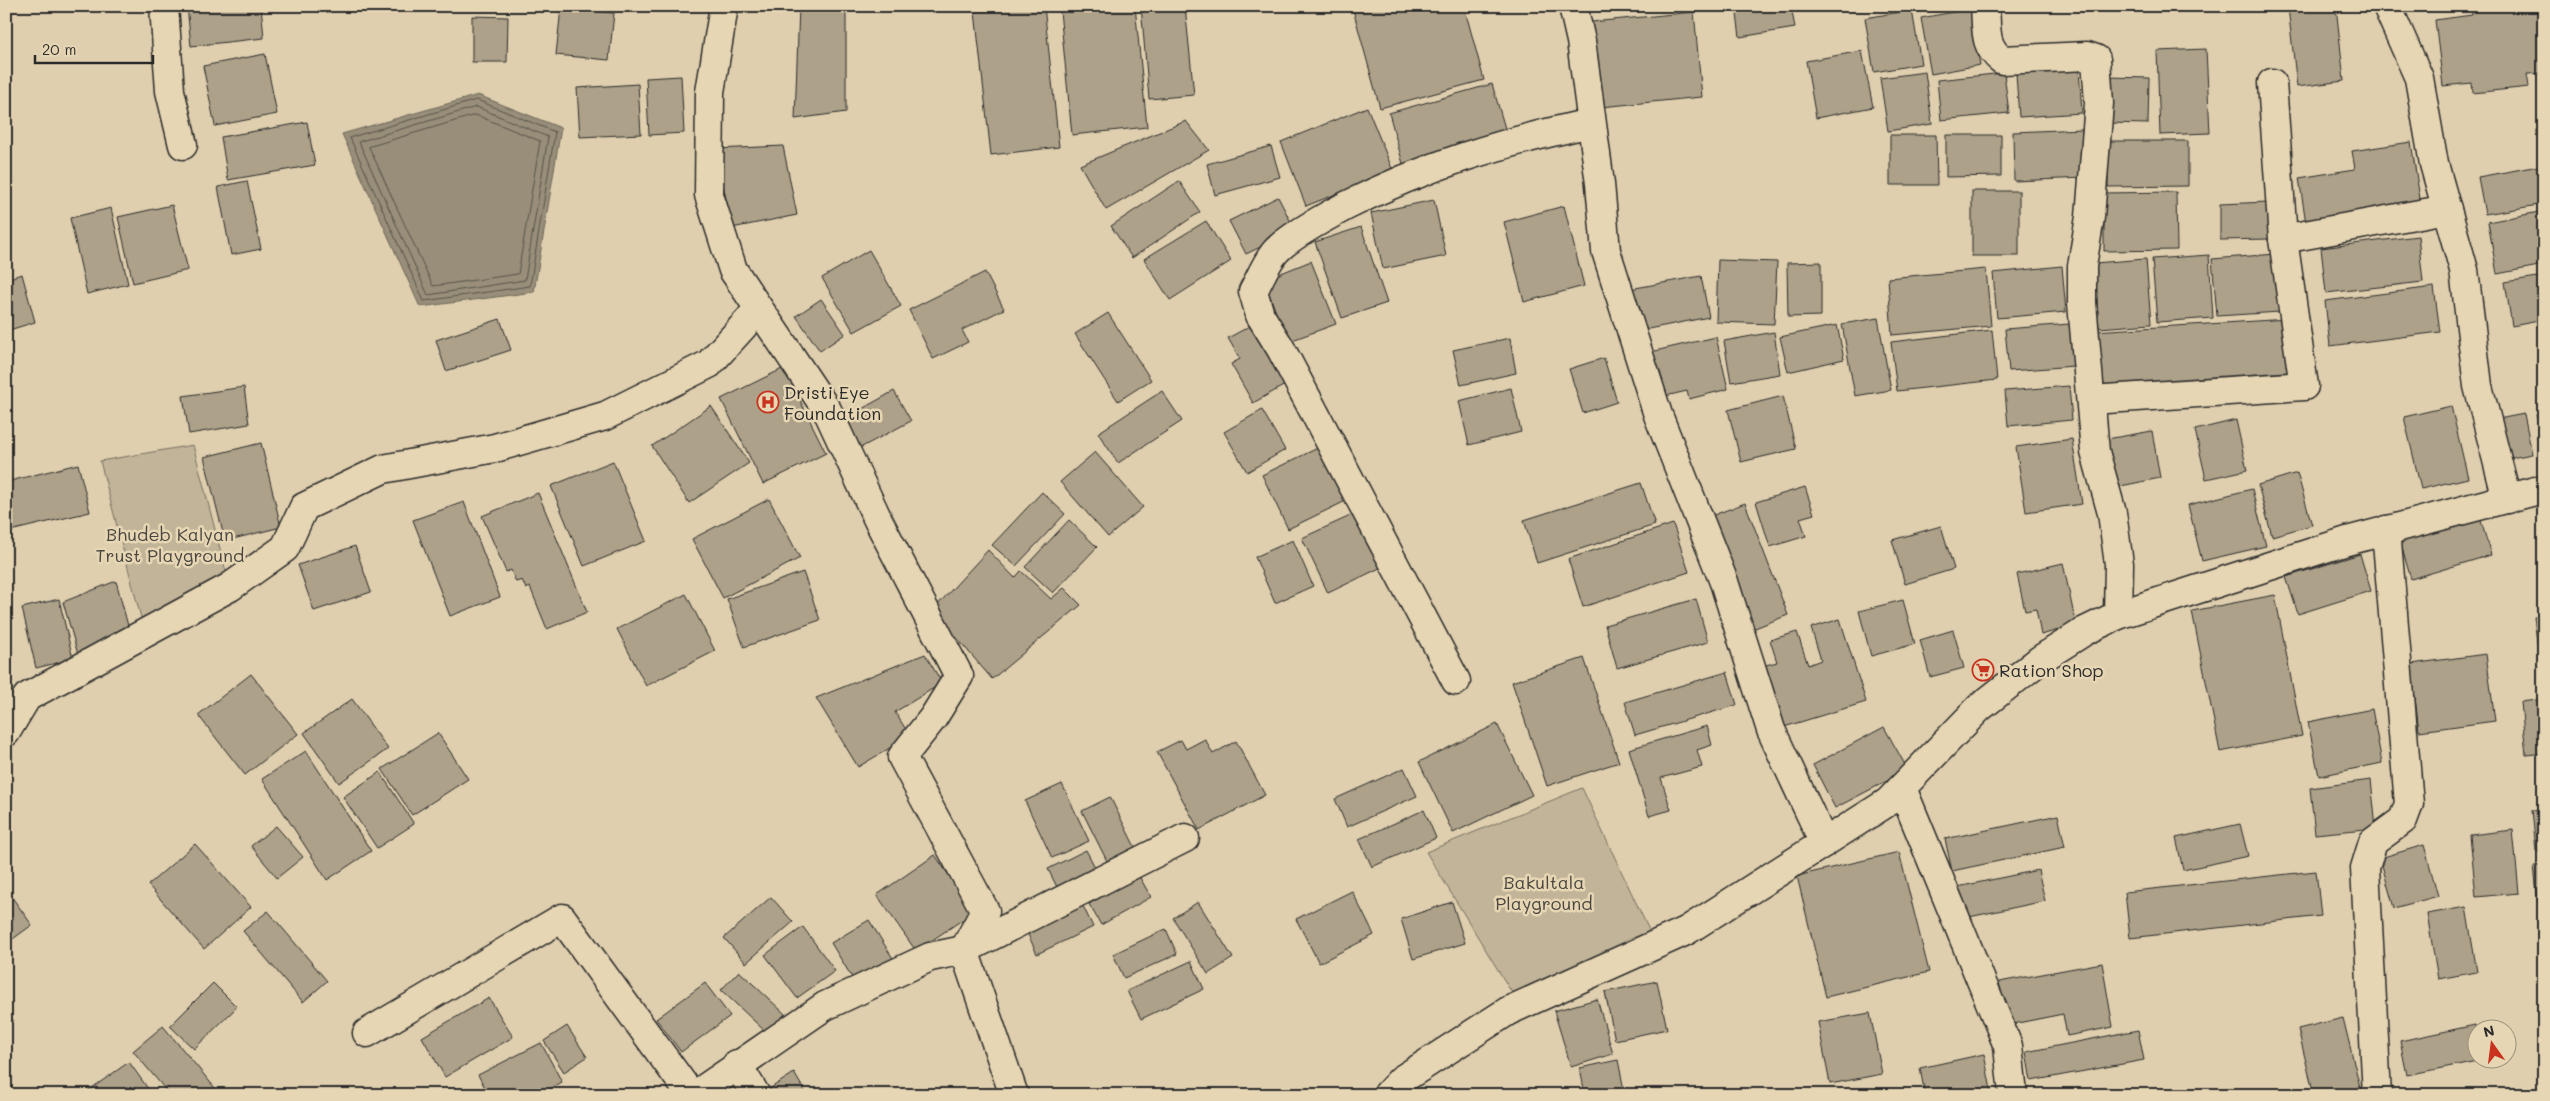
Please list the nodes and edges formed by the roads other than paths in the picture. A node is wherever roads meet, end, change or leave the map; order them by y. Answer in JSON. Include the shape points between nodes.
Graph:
{"nodes":[{"id":1,"x":164,"y":6,"type":"edge"},
{"id":2,"x":724,"y":6,"type":"edge"},
{"id":3,"x":1574,"y":6,"type":"edge"},
{"id":4,"x":1985,"y":6,"type":"edge"},
{"id":5,"x":2387,"y":6,"type":"edge"},
{"id":6,"x":2272,"y":83,"type":"dead end"},
{"id":7,"x":1591,"y":123,"type":"junction"},
{"id":8,"x":183,"y":145,"type":"dead end"},
{"id":9,"x":2447,"y":209,"type":"junction"},
{"id":10,"x":2283,"y":239,"type":"junction"},
{"id":11,"x":758,"y":310,"type":"junction"},
{"id":12,"x":2091,"y":400,"type":"junction"},
{"id":13,"x":2544,"y":491,"type":"edge"},
{"id":14,"x":2507,"y":499,"type":"junction"},
{"id":15,"x":2386,"y":530,"type":"junction"},
{"id":16,"x":2118,"y":615,"type":"junction"},
{"id":17,"x":1456,"y":681,"type":"dead end"},
{"id":18,"x":6,"y":732,"type":"edge"},
{"id":19,"x":1902,"y":788,"type":"junction"},
{"id":20,"x":1185,"y":838,"type":"dead end"},
{"id":21,"x":1824,"y":843,"type":"junction"},
{"id":22,"x":964,"y":950,"type":"junction"},
{"id":23,"x":367,"y":1033,"type":"dead end"},
{"id":24,"x":737,"y":1064,"type":"junction"},
{"id":25,"x":691,"y":1095,"type":"edge"},
{"id":26,"x":695,"y":1095,"type":"edge"},
{"id":27,"x":756,"y":1095,"type":"edge"},
{"id":28,"x":1014,"y":1095,"type":"edge"},
{"id":29,"x":1388,"y":1095,"type":"edge"},
{"id":30,"x":2014,"y":1095,"type":"edge"},
{"id":31,"x":2377,"y":1095,"type":"edge"}],
"edges":[{"from":1,"to":8,"type":"street","via":[[170,90]]},
{"from":2,"to":11,"type":"street","via":[[710,92],[709,195],[733,270]]},
{"from":3,"to":7,"type":"street"},
{"from":4,"to":12,"type":"street","via":[[1991,52],[2002,60],[2087,56],[2096,59],[2099,103],[2090,217],[2082,266]]},
{"from":5,"to":9,"type":"street","via":[[2419,78],[2434,164]]},
{"from":6,"to":10,"type":"street"},
{"from":7,"to":17,"type":"street","via":[[1470,153],[1396,181],[1320,220],[1275,252],[1253,292],[1260,316],[1281,349]]},
{"from":7,"to":21,"type":"street","via":[[1606,252],[1627,323],[1658,415],[1724,582],[1771,730]]},
{"from":9,"to":10,"type":"street"},
{"from":9,"to":14,"type":"street","via":[[2464,270],[2478,386]]},
{"from":10,"to":12,"type":"street","via":[[2304,386]]},
{"from":11,"to":18,"type":"street","via":[[709,364],[605,416],[495,448],[383,469],[304,507],[285,548],[239,582],[27,697]]},
{"from":11,"to":22,"type":"street","via":[[826,410],[878,520],[959,676],[933,718],[902,757],[985,911]]},
{"from":12,"to":16,"type":"street","via":[[2095,452],[2112,513],[2119,564]]},
{"from":13,"to":14,"type":"street"},
{"from":14,"to":15,"type":"street"},
{"from":15,"to":16,"type":"street"},
{"from":15,"to":31,"type":"street","via":[[2409,804],[2403,820],[2373,842],[2364,868]]},
{"from":16,"to":19,"type":"street","via":[[2041,659],[1978,708]]},
{"from":19,"to":21,"type":"street","via":[[1888,802]]},
{"from":19,"to":30,"type":"street","via":[[2008,1046]]},
{"from":20,"to":22,"type":"street"},
{"from":21,"to":29,"type":"street","via":[[1686,931],[1508,1011],[1401,1080]]},
{"from":22,"to":24,"type":"street","via":[[930,957],[825,1006]]},
{"from":22,"to":28,"type":"street"},
{"from":23,"to":25,"type":"street","via":[[562,918]]},
{"from":24,"to":26,"type":"street"},
{"from":24,"to":27,"type":"street"}]}
